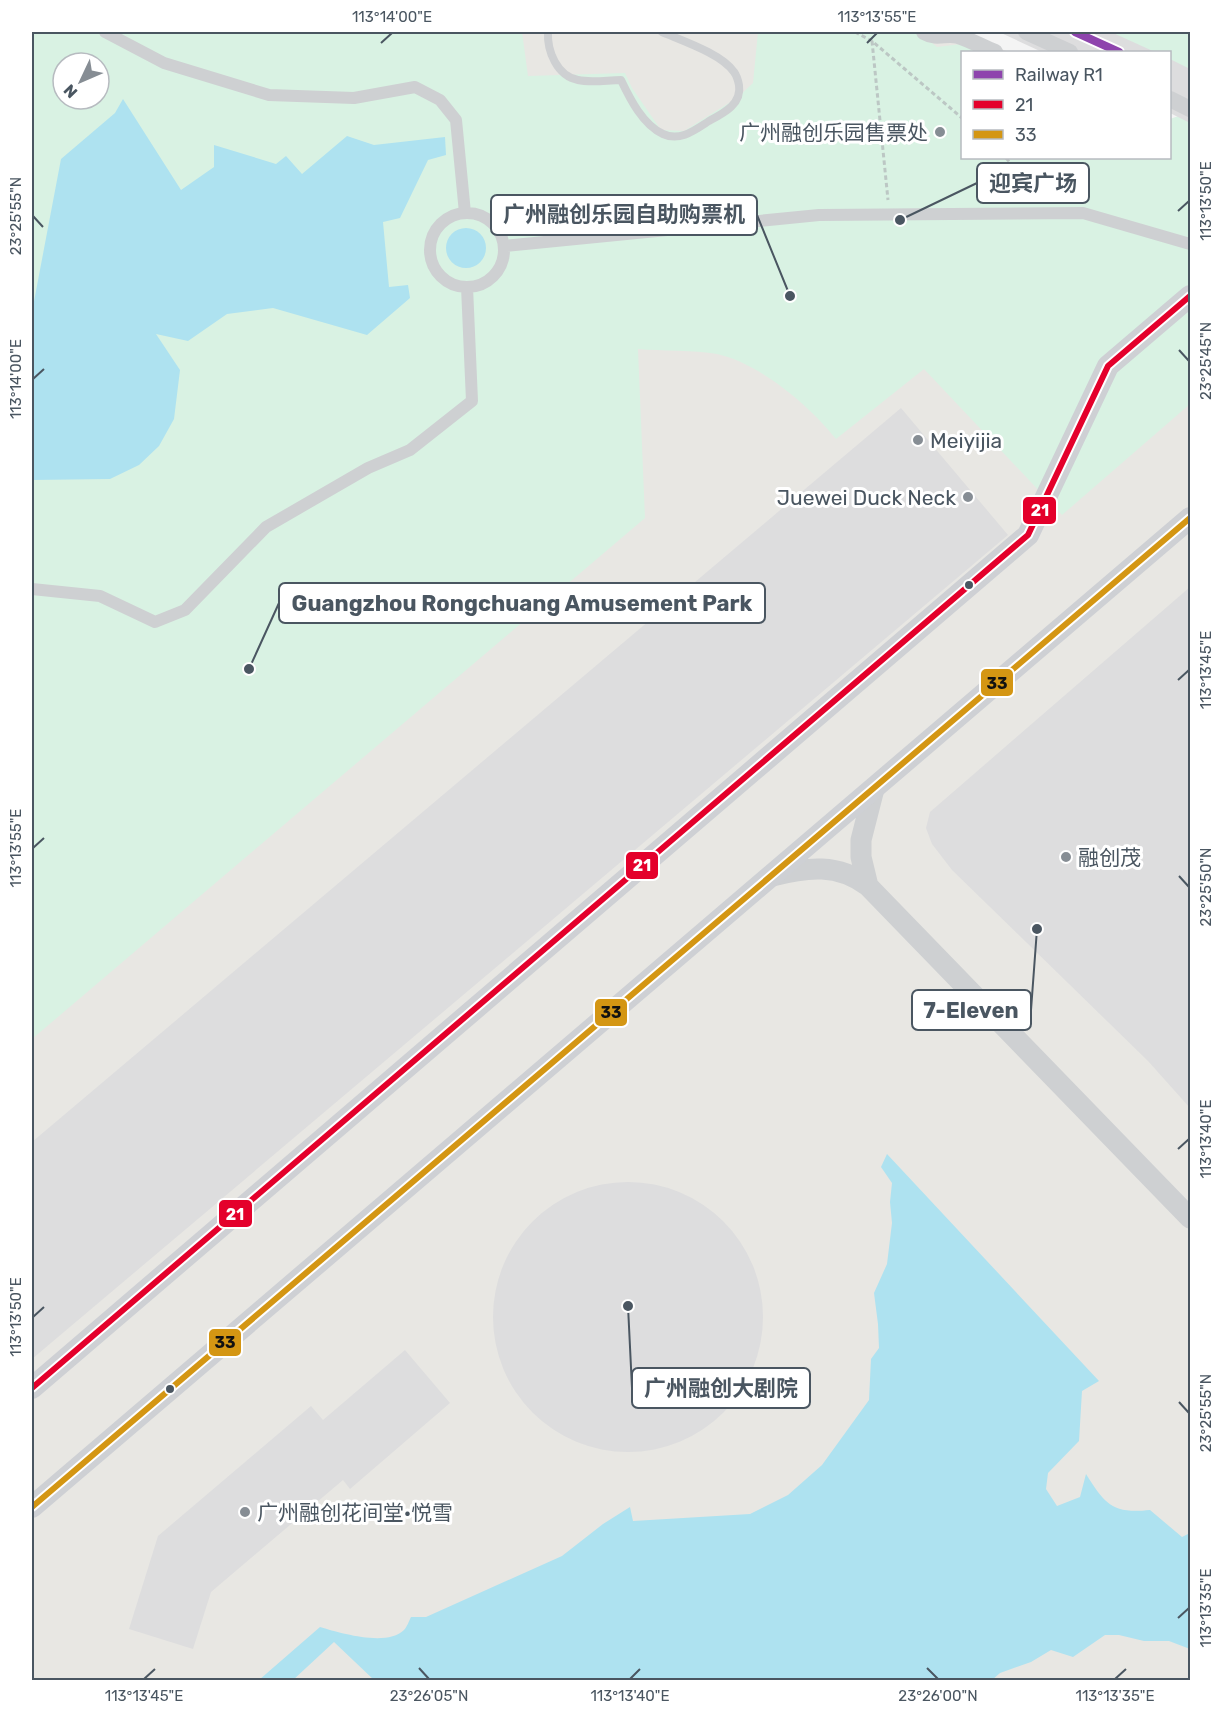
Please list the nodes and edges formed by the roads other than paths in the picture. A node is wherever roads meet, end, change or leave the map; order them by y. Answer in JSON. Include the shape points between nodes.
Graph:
{"nodes":[{"id":1,"x":105,"y":32,"type":"edge"},
{"id":2,"x":548,"y":32,"type":"edge"},
{"id":3,"x":662,"y":32,"type":"edge"},
{"id":4,"x":924,"y":32,"type":"edge"},
{"id":5,"x":1026,"y":32,"type":"edge"},
{"id":6,"x":993,"y":51,"type":"edge"},
{"id":7,"x":1068,"y":51,"type":"edge"},
{"id":8,"x":465,"y":213,"type":"junction"},
{"id":9,"x":1191,"y":244,"type":"edge"},
{"id":10,"x":504,"y":246,"type":"junction"},
{"id":11,"x":467,"y":287,"type":"junction"},
{"id":12,"x":1191,"y":296,"type":"edge"},
{"id":13,"x":1191,"y":518,"type":"edge"},
{"id":14,"x":32,"y":589,"type":"edge"},
{"id":15,"x":874,"y":789,"type":"junction"},
{"id":16,"x":772,"y":876,"type":"junction"},
{"id":17,"x":868,"y":886,"type":"junction"},
{"id":18,"x":1191,"y":1218,"type":"edge"},
{"id":19,"x":32,"y":1388,"type":"edge"},
{"id":20,"x":32,"y":1507,"type":"edge"}],
"edges":[{"from":1,"to":8,"type":"street","via":[[164,63],[269,95],[354,98],[415,87],[440,100],[456,120]]},
{"from":2,"to":3,"type":"lane","via":[[554,62],[564,72],[577,80],[621,80],[643,118],[660,133],[684,136],[729,110],[740,90],[737,74],[727,62]]},
{"from":4,"to":6,"type":"street","via":[[939,36],[955,34]]},
{"from":5,"to":7,"type":"street"},
{"from":8,"to":10,"type":"street","via":[[491,222]]},
{"from":8,"to":11,"type":"street","via":[[440,225],[430,251],[441,276]]},
{"from":9,"to":10,"type":"street","via":[[1083,213],[1054,213],[819,214]]},
{"from":10,"to":11,"type":"street","via":[[502,264],[492,278]]},
{"from":11,"to":14,"type":"street","via":[[472,401],[410,450],[368,468],[266,527],[185,610],[155,622],[100,596]]},
{"from":12,"to":19,"type":"main road","via":[[1108,366],[1028,536]]},
{"from":13,"to":15,"type":"main road"},
{"from":15,"to":16,"type":"main road"},
{"from":15,"to":17,"type":"street","via":[[861,840]]},
{"from":16,"to":17,"type":"street","via":[[791,871],[838,870],[854,875]]},
{"from":16,"to":20,"type":"main road"},
{"from":17,"to":18,"type":"street"}]}
